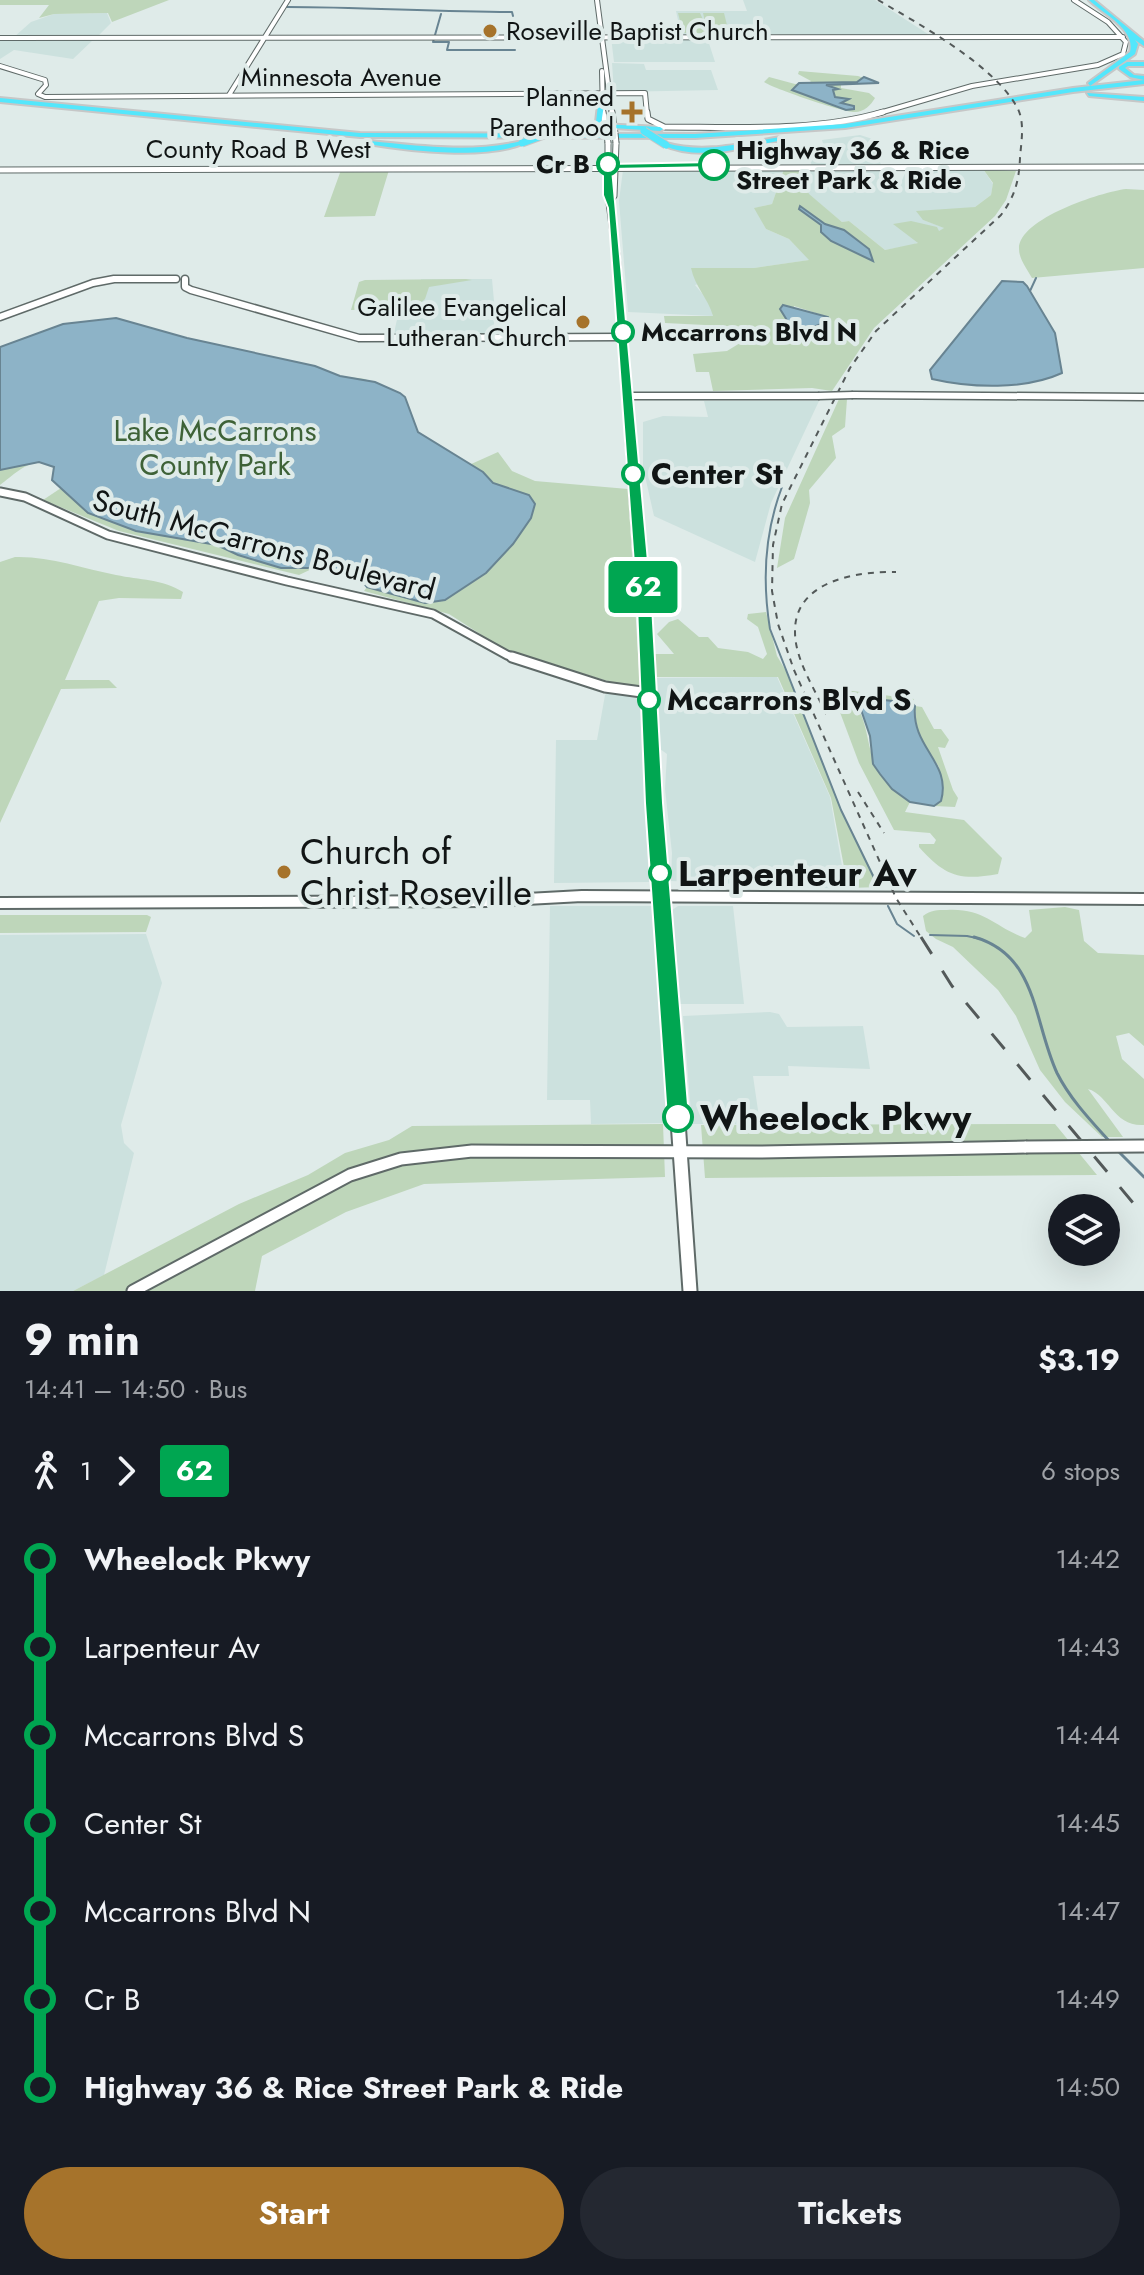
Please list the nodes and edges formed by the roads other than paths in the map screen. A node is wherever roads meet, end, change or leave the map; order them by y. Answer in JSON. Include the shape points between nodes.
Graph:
{"nodes":[{"id":1,"x":288,"y":0,"type":"edge"},
{"id":2,"x":597,"y":0,"type":"edge"},
{"id":3,"x":1074,"y":0,"type":"edge"},
{"id":4,"x":1091,"y":0,"type":"edge"},
{"id":5,"x":1100,"y":0,"type":"edge"},
{"id":6,"x":1129,"y":33,"type":"junction"},
{"id":7,"x":1144,"y":35,"type":"edge"},
{"id":8,"x":601,"y":36,"type":"junction"},
{"id":9,"x":265,"y":37,"type":"junction"},
{"id":10,"x":0,"y":38,"type":"edge"},
{"id":11,"x":1144,"y":44,"type":"edge"},
{"id":12,"x":1144,"y":64,"type":"edge"},
{"id":13,"x":0,"y":66,"type":"edge"},
{"id":14,"x":1144,"y":82,"type":"edge"},
{"id":15,"x":605,"y":94,"type":"junction"},
{"id":16,"x":229,"y":95,"type":"junction"},
{"id":17,"x":1041,"y":95,"type":"junction"},
{"id":18,"x":1050,"y":98,"type":"junction"},
{"id":19,"x":1144,"y":99,"type":"edge"},
{"id":20,"x":0,"y":102,"type":"edge"},
{"id":21,"x":601,"y":105,"type":"junction"},
{"id":22,"x":68,"y":109,"type":"junction"},
{"id":23,"x":610,"y":113,"type":"junction"},
{"id":24,"x":590,"y":126,"type":"junction"},
{"id":25,"x":874,"y":126,"type":"junction"},
{"id":26,"x":823,"y":128,"type":"junction"},
{"id":27,"x":610,"y":129,"type":"junction"},
{"id":28,"x":648,"y":130,"type":"junction"},
{"id":29,"x":332,"y":133,"type":"junction"},
{"id":30,"x":292,"y":135,"type":"junction"},
{"id":31,"x":608,"y":165,"type":"junction"},
{"id":32,"x":616,"y":166,"type":"junction"},
{"id":33,"x":1144,"y":167,"type":"edge"},
{"id":34,"x":0,"y":170,"type":"edge"},
{"id":35,"x":611,"y":200,"type":"junction"},
{"id":36,"x":176,"y":279,"type":"dead end"},
{"id":37,"x":185,"y":279,"type":"dead end"},
{"id":38,"x":0,"y":317,"type":"edge"},
{"id":39,"x":623,"y":337,"type":"junction"},
{"id":40,"x":628,"y":396,"type":"junction"},
{"id":41,"x":1144,"y":397,"type":"edge"},
{"id":42,"x":0,"y":492,"type":"edge"},
{"id":43,"x":649,"y":693,"type":"junction"},
{"id":44,"x":661,"y":896,"type":"junction"},
{"id":45,"x":1144,"y":899,"type":"edge"},
{"id":46,"x":0,"y":903,"type":"edge"},
{"id":47,"x":1144,"y":1146,"type":"edge"},
{"id":48,"x":681,"y":1151,"type":"junction"},
{"id":49,"x":133,"y":1291,"type":"edge"},
{"id":50,"x":690,"y":1291,"type":"edge"}],
"edges":[{"from":1,"to":9,"type":"street"},
{"from":2,"to":8,"type":"main road"},
{"from":3,"to":6,"type":"street"},
{"from":4,"to":6,"type":"highway"},
{"from":5,"to":6,"type":"highway"},
{"from":6,"to":7,"type":"highway"},
{"from":6,"to":8,"type":"street"},
{"from":6,"to":11,"type":"highway"},
{"from":6,"to":15,"type":"street","name":"Minnesota Avenue","via":[[1123,54],[1098,65],[972,86],[876,116],[752,128],[679,128],[648,118],[645,93]]},
{"from":6,"to":17,"type":"highway","via":[[1135,51],[1100,79]]},
{"from":8,"to":9,"type":"street"},
{"from":8,"to":15,"type":"main road"},
{"from":9,"to":10,"type":"street"},
{"from":9,"to":16,"type":"street"},
{"from":12,"to":14,"type":"highway","via":[[1121,68]]},
{"from":13,"to":16,"type":"street","name":"Minnesota Avenue","via":[[45,80],[38,94],[45,97]]},
{"from":14,"to":17,"type":"highway"},
{"from":14,"to":18,"type":"highway"},
{"from":15,"to":16,"type":"street","name":"Minnesota Avenue"},
{"from":15,"to":21,"type":"main road"},
{"from":15,"to":23,"type":"main road"},
{"from":17,"to":26,"type":"highway"},
{"from":18,"to":19,"type":"highway","via":[[1098,94]]},
{"from":18,"to":25,"type":"highway"},
{"from":20,"to":22,"type":"highway"},
{"from":21,"to":24,"type":"highway","via":[[599,123]]},
{"from":21,"to":27,"type":"main road"},
{"from":22,"to":29,"type":"highway"},
{"from":22,"to":30,"type":"highway"},
{"from":23,"to":27,"type":"main road"},
{"from":23,"to":28,"type":"highway","via":[[618,123]]},
{"from":24,"to":27,"type":"highway"},
{"from":24,"to":29,"type":"highway"},
{"from":25,"to":28,"type":"highway","bridge":true,"via":[[709,152],[666,145]]},
{"from":25,"to":30,"type":"highway","via":[[694,140]]},
{"from":26,"to":28,"type":"highway"},
{"from":26,"to":29,"type":"highway","via":[[695,136]]},
{"from":27,"to":28,"type":"highway"},
{"from":27,"to":30,"type":"highway","bridge":true,"via":[[557,131],[495,149],[464,150]]},
{"from":27,"to":31,"type":"main road","bridge":true},
{"from":27,"to":32,"type":"main road","bridge":true},
{"from":31,"to":32,"type":"street","name":"County Road B West"},
{"from":31,"to":34,"type":"street","name":"County Road B West"},
{"from":31,"to":35,"type":"main road"},
{"from":32,"to":33,"type":"street","name":"County Road B West"},
{"from":32,"to":35,"type":"main road"},
{"from":35,"to":39,"type":"main road"},
{"from":36,"to":38,"type":"street","via":[[93,283]]},
{"from":37,"to":39,"type":"street","via":[[191,290],[362,338]]},
{"from":39,"to":40,"type":"main road"},
{"from":40,"to":41,"type":"street","bridge":true},
{"from":40,"to":43,"type":"main road"},
{"from":42,"to":43,"type":"street","name":"South McCarrons Boulevard","via":[[25,497],[108,535],[433,614],[507,655],[605,687]]},
{"from":43,"to":44,"type":"main road"},
{"from":44,"to":45,"type":"main road"},
{"from":44,"to":46,"type":"main road"},
{"from":44,"to":48,"type":"main road"},
{"from":47,"to":48,"type":"street","bridge":true},
{"from":48,"to":49,"type":"street","via":[[472,1151],[393,1161],[350,1175]]},
{"from":48,"to":50,"type":"main road"}]}
